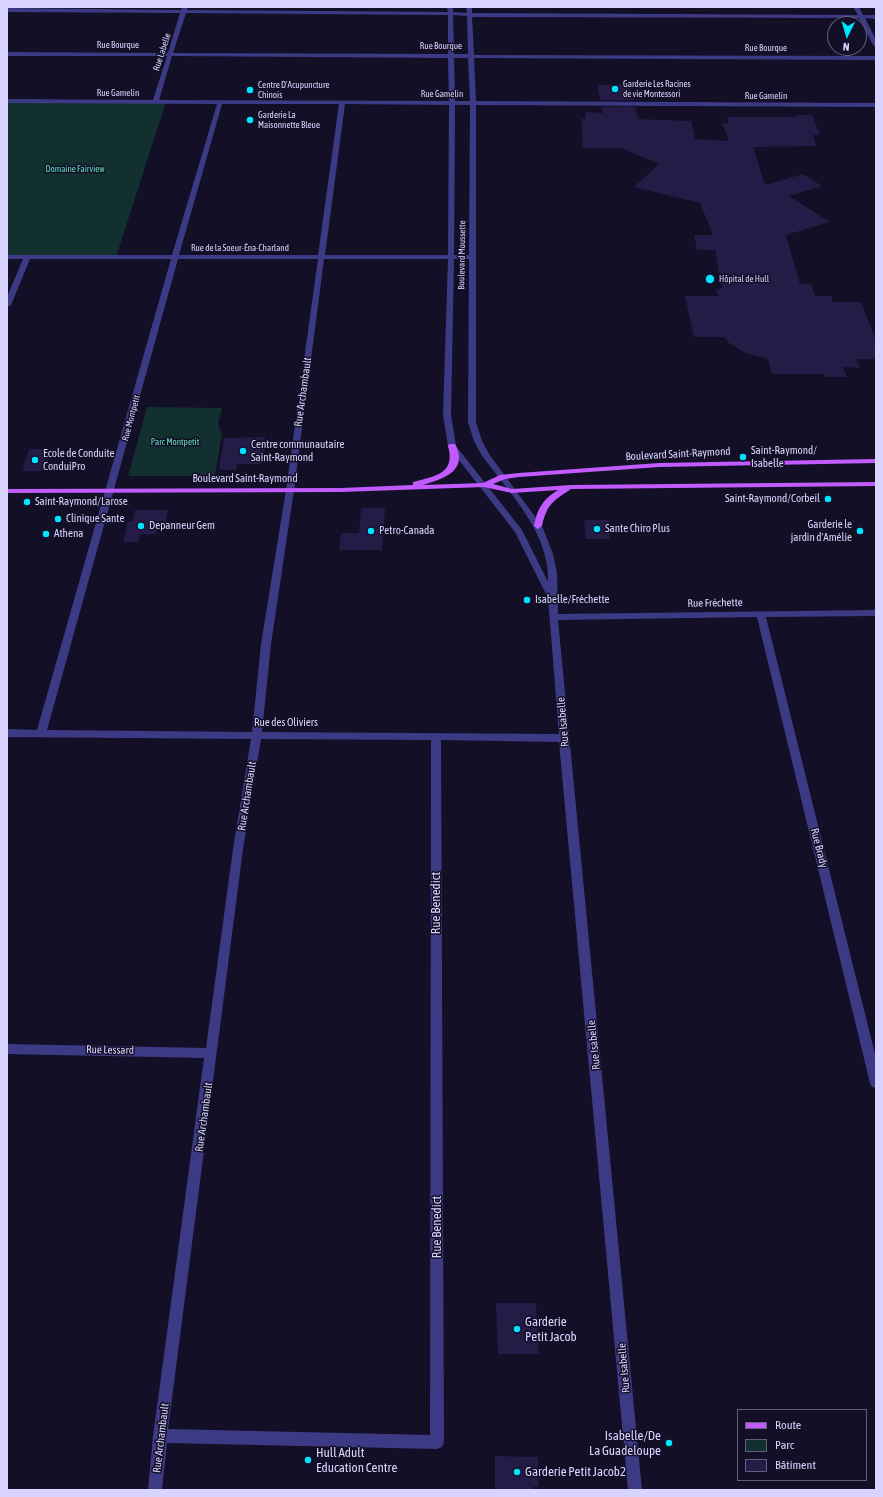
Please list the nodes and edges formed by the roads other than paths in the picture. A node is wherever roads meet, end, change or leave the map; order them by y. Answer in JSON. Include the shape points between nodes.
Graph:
{"nodes":[{"id":1,"x":468,"y":7,"type":"edge"},
{"id":2,"x":856,"y":7,"type":"edge"},
{"id":3,"x":185,"y":9,"type":"edge"},
{"id":4,"x":7,"y":10,"type":"edge"},
{"id":5,"x":450,"y":10,"type":"edge"},
{"id":6,"x":469,"y":15,"type":"junction"},
{"id":7,"x":860,"y":16,"type":"edge"},
{"id":8,"x":827,"y":17,"type":"edge"},
{"id":9,"x":867,"y":28,"type":"edge"},
{"id":10,"x":876,"y":45,"type":"edge"},
{"id":11,"x":7,"y":54,"type":"edge"},
{"id":12,"x":170,"y":55,"type":"junction"},
{"id":13,"x":452,"y":55,"type":"junction"},
{"id":14,"x":471,"y":55,"type":"junction"},
{"id":15,"x":876,"y":58,"type":"edge"},
{"id":16,"x":7,"y":101,"type":"edge"},
{"id":17,"x":155,"y":102,"type":"junction"},
{"id":18,"x":220,"y":102,"type":"junction"},
{"id":19,"x":342,"y":103,"type":"junction"},
{"id":20,"x":452,"y":103,"type":"junction"},
{"id":21,"x":473,"y":103,"type":"junction"},
{"id":22,"x":876,"y":105,"type":"edge"},
{"id":23,"x":7,"y":257,"type":"edge"},
{"id":24,"x":27,"y":257,"type":"junction"},
{"id":25,"x":175,"y":257,"type":"junction"},
{"id":26,"x":451,"y":257,"type":"junction"},
{"id":27,"x":472,"y":257,"type":"junction"},
{"id":28,"x":322,"y":258,"type":"junction"},
{"id":29,"x":7,"y":305,"type":"edge"},
{"id":30,"x":452,"y":446,"type":"junction"},
{"id":31,"x":876,"y":461,"type":"edge"},
{"id":32,"x":502,"y":477,"type":"junction"},
{"id":33,"x":876,"y":484,"type":"edge"},
{"id":34,"x":484,"y":485,"type":"junction"},
{"id":35,"x":571,"y":487,"type":"junction"},
{"id":36,"x":404,"y":488,"type":"junction"},
{"id":37,"x":290,"y":490,"type":"junction"},
{"id":38,"x":7,"y":491,"type":"edge"},
{"id":39,"x":111,"y":491,"type":"junction"},
{"id":40,"x":512,"y":491,"type":"junction"},
{"id":41,"x":538,"y":526,"type":"junction"},
{"id":42,"x":552,"y":600,"type":"junction"},
{"id":43,"x":876,"y":613,"type":"edge"},
{"id":44,"x":761,"y":614,"type":"junction"},
{"id":45,"x":555,"y":617,"type":"junction"},
{"id":46,"x":7,"y":732,"type":"edge"},
{"id":47,"x":41,"y":733,"type":"junction"},
{"id":48,"x":257,"y":734,"type":"junction"},
{"id":49,"x":436,"y":737,"type":"junction"},
{"id":50,"x":564,"y":738,"type":"junction"},
{"id":51,"x":871,"y":1044,"type":"edge"},
{"id":52,"x":7,"y":1049,"type":"edge"},
{"id":53,"x":212,"y":1053,"type":"junction"},
{"id":54,"x":876,"y":1083,"type":"edge"},
{"id":55,"x":160,"y":1436,"type":"junction"},
{"id":56,"x":155,"y":1490,"type":"edge"},
{"id":57,"x":635,"y":1490,"type":"edge"}],
"edges":[{"from":1,"to":6,"type":"street","name":"Boulevard Moussette"},
{"from":2,"to":7,"type":"street"},
{"from":3,"to":4,"type":"street"},
{"from":3,"to":5,"type":"street"},
{"from":3,"to":12,"type":"street","name":"Rue Labelle"},
{"from":5,"to":6,"type":"street"},
{"from":5,"to":13,"type":"street","name":"Boulevard Moussette"},
{"from":6,"to":8,"type":"street"},
{"from":6,"to":14,"type":"street","name":"Boulevard Moussette"},
{"from":9,"to":10,"type":"street"},
{"from":11,"to":12,"type":"street","name":"Rue Bourque"},
{"from":12,"to":13,"type":"street","name":"Rue Bourque"},
{"from":12,"to":17,"type":"street","name":"Rue Labelle"},
{"from":13,"to":14,"type":"street","name":"Rue Bourque"},
{"from":13,"to":20,"type":"street","name":"Boulevard Moussette"},
{"from":14,"to":15,"type":"street","name":"Rue Bourque"},
{"from":14,"to":21,"type":"street","name":"Boulevard Moussette"},
{"from":16,"to":17,"type":"street","name":"Rue Gamelin"},
{"from":17,"to":18,"type":"street","name":"Rue Gamelin"},
{"from":18,"to":19,"type":"street","name":"Rue Gamelin"},
{"from":18,"to":25,"type":"street","name":"Rue Montpetit"},
{"from":19,"to":20,"type":"street","name":"Rue Gamelin"},
{"from":19,"to":28,"type":"street","name":"Rue Archambault"},
{"from":20,"to":21,"type":"street","name":"Rue Gamelin"},
{"from":20,"to":26,"type":"street","name":"Boulevard Moussette"},
{"from":21,"to":22,"type":"street","name":"Rue Gamelin"},
{"from":21,"to":27,"type":"street","name":"Boulevard Moussette"},
{"from":23,"to":24,"type":"street","name":"Rue de la Soeur-Éna-Charland"},
{"from":24,"to":25,"type":"street","name":"Rue de la Soeur-Éna-Charland"},
{"from":24,"to":29,"type":"street"},
{"from":25,"to":28,"type":"street","name":"Rue de la Soeur-Éna-Charland"},
{"from":25,"to":39,"type":"street","name":"Rue Montpetit"},
{"from":26,"to":27,"type":"street","name":"Rue de la Soeur-Éna-Charland"},
{"from":26,"to":28,"type":"street","name":"Rue de la Soeur-Éna-Charland"},
{"from":26,"to":30,"type":"street","name":"Boulevard Moussette","via":[[447,415]]},
{"from":27,"to":32,"type":"street","name":"Boulevard Moussette","via":[[472,422],[478,441]]},
{"from":28,"to":37,"type":"street","name":"Rue Archambault"},
{"from":30,"to":34,"type":"street"},
{"from":30,"to":36,"type":"main road","via":[[455,459],[447,474]]},
{"from":31,"to":32,"type":"main road","name":"Boulevard Saint-Raymond","via":[[659,465]]},
{"from":32,"to":34,"type":"main road","name":"Boulevard Saint-Raymond"},
{"from":32,"to":40,"type":"street","name":"Boulevard Moussette"},
{"from":33,"to":35,"type":"main road","name":"Boulevard Saint-Raymond"},
{"from":34,"to":36,"type":"main road","name":"Boulevard Saint-Raymond"},
{"from":34,"to":40,"type":"main road","name":"Boulevard Saint-Raymond"},
{"from":34,"to":42,"type":"street","name":"Rue Isabelle","via":[[519,532]]},
{"from":35,"to":40,"type":"main road","name":"Boulevard Saint-Raymond"},
{"from":35,"to":41,"type":"main road","via":[[544,504]]},
{"from":36,"to":37,"type":"main road","name":"Boulevard Saint-Raymond"},
{"from":37,"to":39,"type":"main road","name":"Boulevard Saint-Raymond"},
{"from":37,"to":48,"type":"street","name":"Rue Archambault","via":[[266,644]]},
{"from":38,"to":39,"type":"main road","name":"Boulevard Saint-Raymond"},
{"from":39,"to":47,"type":"street","name":"Rue Montpetit"},
{"from":40,"to":41,"type":"street","name":"Rue Isabelle"},
{"from":41,"to":42,"type":"street","name":"Rue Isabelle","via":[[553,573]]},
{"from":42,"to":45,"type":"street","name":"Rue Isabelle"},
{"from":43,"to":44,"type":"street","name":"Rue Fréchette"},
{"from":44,"to":45,"type":"street","name":"Rue Fréchette"},
{"from":44,"to":51,"type":"street","name":"Rue Brady"},
{"from":45,"to":50,"type":"street","name":"Rue Isabelle"},
{"from":46,"to":47,"type":"street","name":"Rue des Oliviers"},
{"from":47,"to":48,"type":"street","name":"Rue des Oliviers"},
{"from":48,"to":49,"type":"street","name":"Rue des Oliviers"},
{"from":48,"to":53,"type":"street","name":"Rue Archambault","via":[[238,849]]},
{"from":49,"to":50,"type":"street","name":"Rue des Oliviers"},
{"from":49,"to":55,"type":"street","name":"Rue Benedict","via":[[437,1442]]},
{"from":50,"to":57,"type":"street","name":"Rue Isabelle"},
{"from":51,"to":54,"type":"street","name":"Rue Brady"},
{"from":52,"to":53,"type":"street","name":"Rue Lessard"},
{"from":53,"to":55,"type":"street","name":"Rue Archambault"},
{"from":55,"to":56,"type":"street","name":"Rue Archambault"}]}
